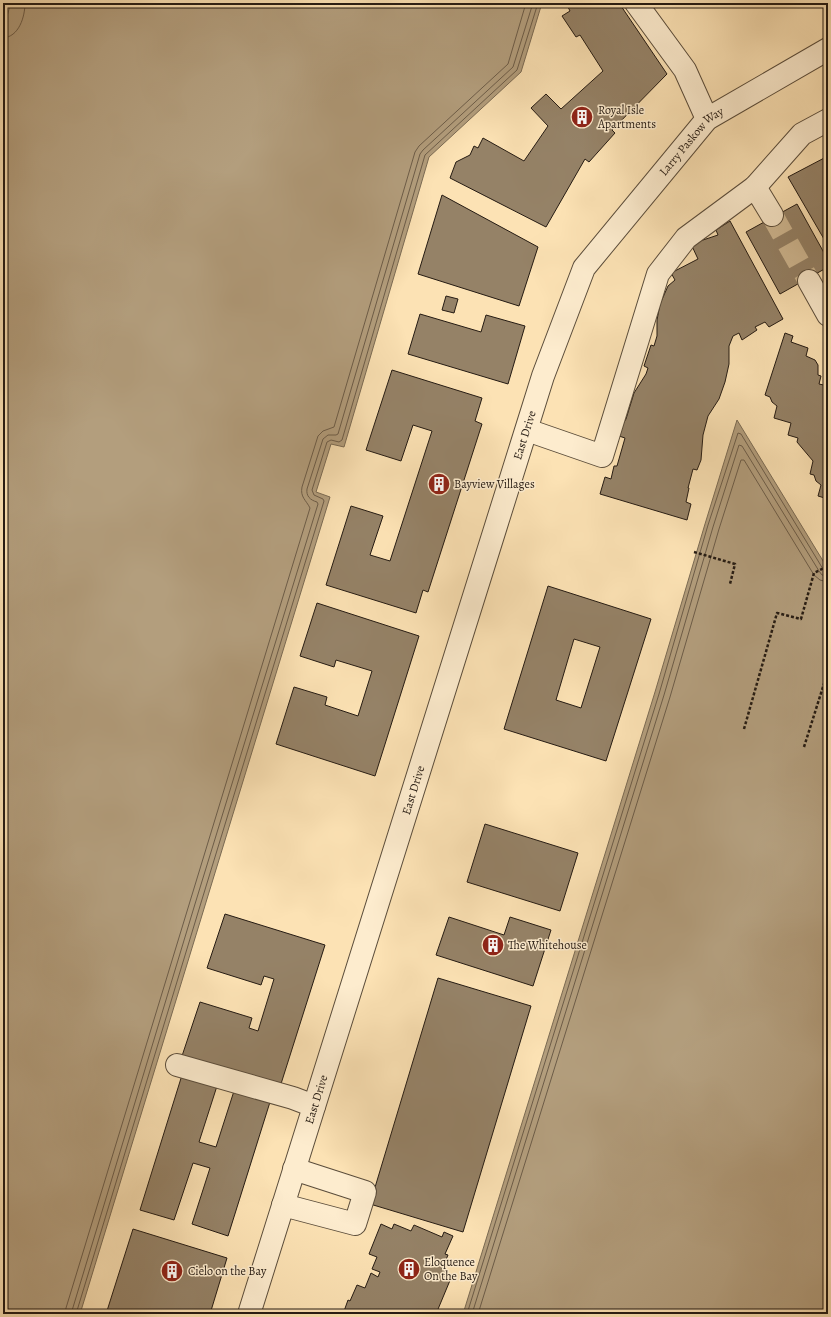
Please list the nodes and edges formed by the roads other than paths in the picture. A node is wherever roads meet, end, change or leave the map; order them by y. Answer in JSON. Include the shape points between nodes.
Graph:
{"nodes":[{"id":1,"x":636,"y":3,"type":"edge"},
{"id":2,"x":828,"y":49,"type":"edge"},
{"id":3,"x":707,"y":119,"type":"junction"},
{"id":4,"x":828,"y":120,"type":"edge"},
{"id":5,"x":755,"y":187,"type":"junction"},
{"id":6,"x":772,"y":215,"type":"tunnel mouth"},
{"id":7,"x":584,"y":268,"type":"joint"},
{"id":8,"x":809,"y":281,"type":"tunnel mouth"},
{"id":9,"x":828,"y":315,"type":"edge"},
{"id":10,"x":527,"y":430,"type":"junction"},
{"id":11,"x":177,"y":1065,"type":"dead end"},
{"id":12,"x":314,"y":1106,"type":"junction"},
{"id":13,"x":294,"y":1169,"type":"junction"},
{"id":14,"x":283,"y":1205,"type":"junction"},
{"id":15,"x":249,"y":1314,"type":"edge"}],
"edges":[{"from":1,"to":3,"type":"street","via":[[684,70]]},
{"from":2,"to":3,"type":"street","name":"Larry Paskow Way"},
{"from":3,"to":7,"type":"street","name":"Larry Paskow Way"},
{"from":4,"to":5,"type":"street","via":[[802,134]]},
{"from":5,"to":6,"type":"street"},
{"from":5,"to":10,"type":"street","via":[[686,238],[658,274],[602,456]]},
{"from":7,"to":10,"type":"street","name":"East Drive","via":[[543,376]]},
{"from":8,"to":9,"type":"street"},
{"from":10,"to":12,"type":"street","name":"East Drive"},
{"from":11,"to":12,"type":"street"},
{"from":12,"to":13,"type":"street","name":"East Drive"},
{"from":13,"to":14,"type":"street","name":"East Drive"},
{"from":13,"to":14,"type":"street","via":[[365,1192],[355,1224]]},
{"from":14,"to":15,"type":"street","name":"East Drive"}]}
